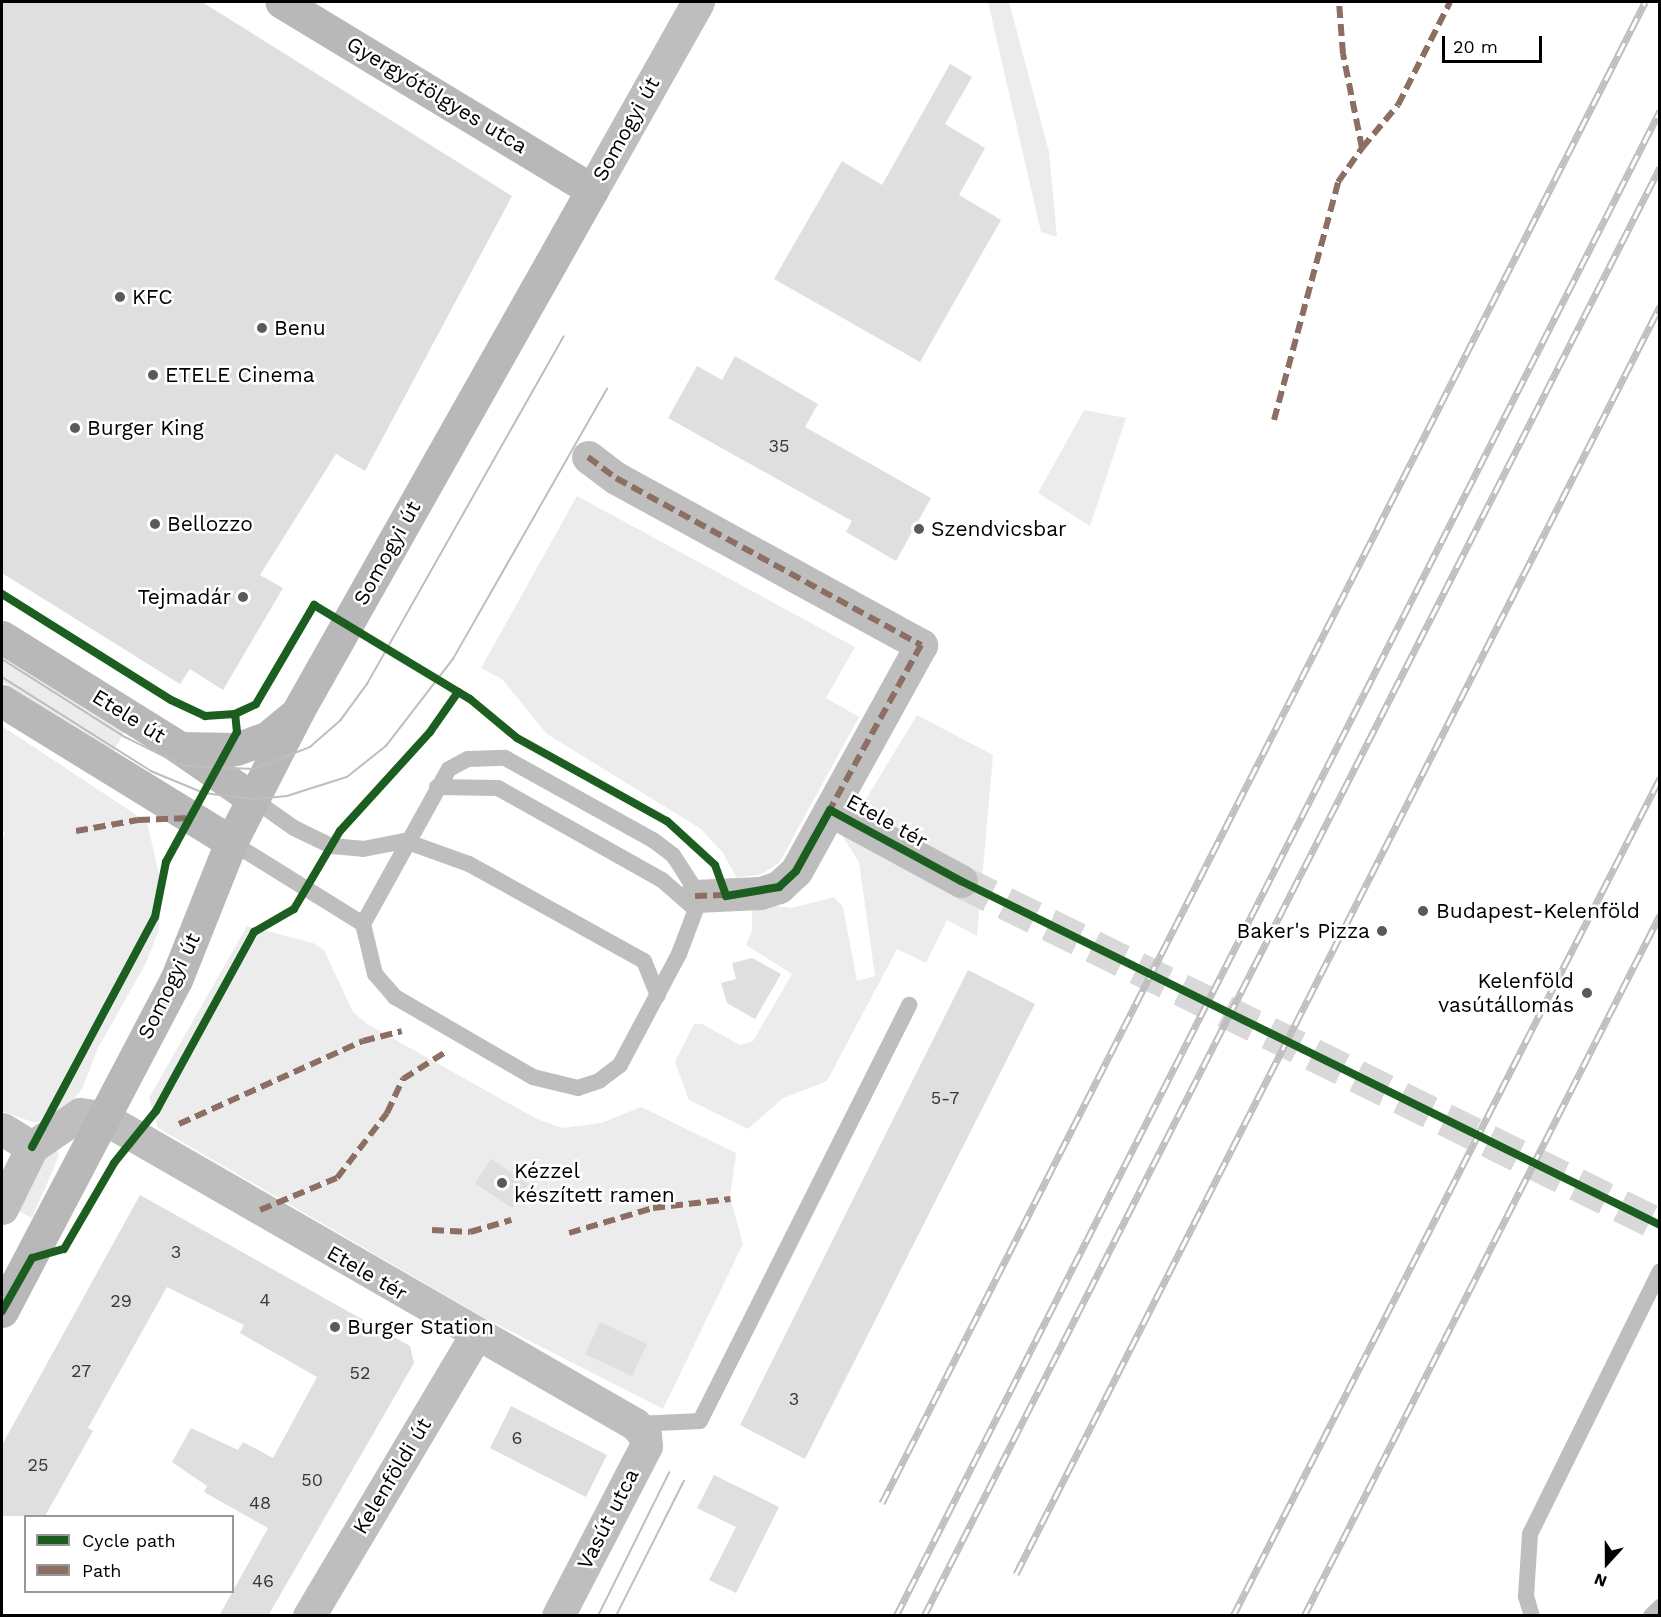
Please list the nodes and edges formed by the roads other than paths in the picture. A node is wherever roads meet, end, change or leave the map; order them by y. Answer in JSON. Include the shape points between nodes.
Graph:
{"nodes":[{"id":1,"x":282,"y":2,"type":"edge"},
{"id":2,"x":698,"y":2,"type":"edge"},
{"id":3,"x":592,"y":190,"type":"junction"},
{"id":4,"x":588,"y":457,"type":"dead end"},
{"id":5,"x":2,"y":637,"type":"edge"},
{"id":6,"x":2,"y":701,"type":"edge"},
{"id":7,"x":298,"y":711,"type":"junction"},
{"id":8,"x":180,"y":748,"type":"junction"},
{"id":9,"x":436,"y":788,"type":"junction"},
{"id":10,"x":253,"y":799,"type":"junction"},
{"id":11,"x":830,"y":810,"type":"junction"},
{"id":12,"x":405,"y":841,"type":"junction"},
{"id":13,"x":231,"y":842,"type":"junction"},
{"id":14,"x":961,"y":881,"type":"tunnel mouth"},
{"id":15,"x":696,"y":902,"type":"junction"},
{"id":16,"x":363,"y":924,"type":"junction"},
{"id":17,"x":658,"y":995,"type":"junction"},
{"id":18,"x":909,"y":1005,"type":"dead end"},
{"id":19,"x":102,"y":1117,"type":"junction"},
{"id":20,"x":2,"y":1129,"type":"edge"},
{"id":21,"x":32,"y":1147,"type":"junction"},
{"id":22,"x":2,"y":1208,"type":"edge"},
{"id":23,"x":1659,"y":1271,"type":"edge"},
{"id":24,"x":2,"y":1311,"type":"edge"},
{"id":25,"x":475,"y":1336,"type":"junction"},
{"id":26,"x":635,"y":1424,"type":"junction"},
{"id":27,"x":1659,"y":1607,"type":"edge"},
{"id":28,"x":309,"y":1616,"type":"edge"},
{"id":29,"x":558,"y":1616,"type":"edge"},
{"id":30,"x":1532,"y":1616,"type":"edge"},
{"id":31,"x":1651,"y":1616,"type":"edge"}],
"edges":[{"from":1,"to":3,"type":"main road","name":"Gyergyótölgyes utca"},
{"from":2,"to":3,"type":"street","name":"Somogyi út"},
{"from":3,"to":7,"type":"main road","name":"Somogyi út"},
{"from":4,"to":11,"type":"street","name":"Etele tér","via":[[616,478],[921,645]]},
{"from":5,"to":8,"type":"main road","name":"Etele út"},
{"from":6,"to":13,"type":"main road"},
{"from":7,"to":8,"type":"main road","via":[[267,738],[236,749]]},
{"from":7,"to":10,"type":"main road","name":"Somogyi út"},
{"from":8,"to":10,"type":"main road","name":"Etele út"},
{"from":9,"to":12,"type":"lane"},
{"from":9,"to":15,"type":"lane","via":[[498,788]]},
{"from":9,"to":15,"type":"lane","via":[[449,769],[468,759],[505,758],[673,855]]},
{"from":10,"to":12,"type":"lane","via":[[294,828],[331,846],[363,849]]},
{"from":10,"to":13,"type":"main road","name":"Somogyi út"},
{"from":11,"to":14,"type":"street","name":"Etele tér"},
{"from":11,"to":15,"type":"street","name":"Etele tér","via":[[796,871],[779,887]]},
{"from":12,"to":16,"type":"lane"},
{"from":12,"to":17,"type":"lane","via":[[469,864],[644,961]]},
{"from":13,"to":16,"type":"lane"},
{"from":13,"to":19,"type":"main road","name":"Somogyi út","via":[[176,980]]},
{"from":15,"to":17,"type":"lane"},
{"from":16,"to":17,"type":"lane","via":[[375,974],[395,997],[548,1082],[578,1088],[599,1081],[620,1065]]},
{"from":18,"to":26,"type":"lane","via":[[700,1421]]},
{"from":19,"to":21,"type":"street","via":[[80,1114]]},
{"from":19,"to":24,"type":"main road","name":"Somogyi út"},
{"from":19,"to":25,"type":"street","name":"Etele tér"},
{"from":20,"to":21,"type":"street"},
{"from":21,"to":22,"type":"street"},
{"from":23,"to":30,"type":"lane","via":[[1530,1534],[1526,1596]]},
{"from":25,"to":26,"type":"street","name":"Etele tér"},
{"from":25,"to":28,"type":"street","name":"Kelenföldi út"},
{"from":26,"to":29,"type":"street","name":"Vasút utca","via":[[645,1435],[646,1446]]},
{"from":27,"to":31,"type":"lane"}]}
